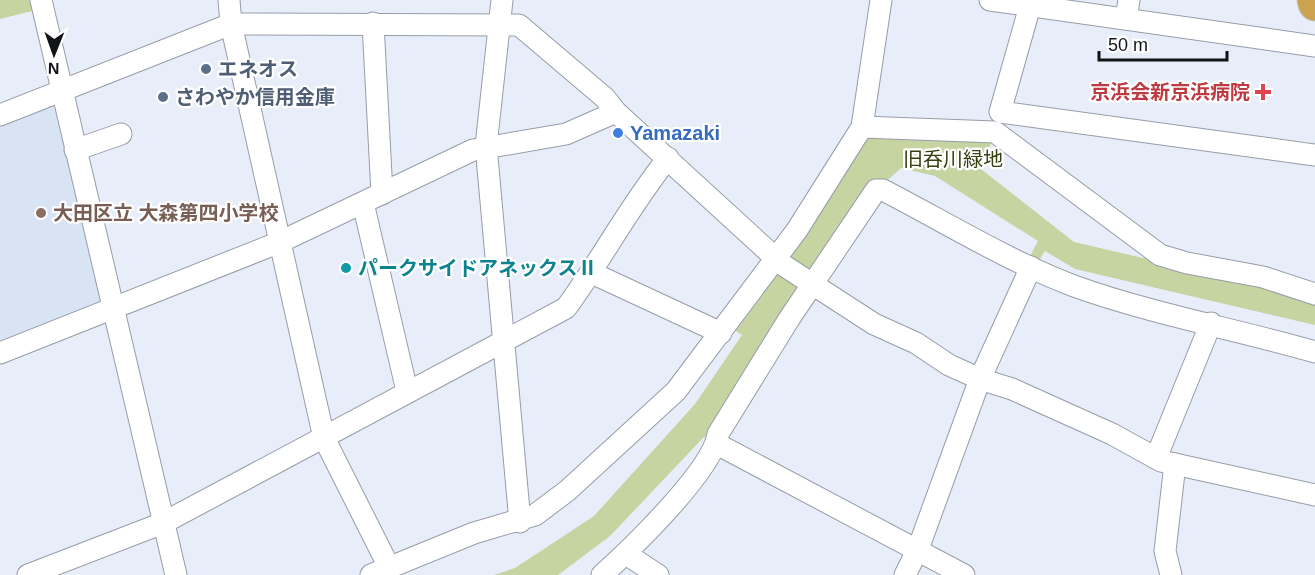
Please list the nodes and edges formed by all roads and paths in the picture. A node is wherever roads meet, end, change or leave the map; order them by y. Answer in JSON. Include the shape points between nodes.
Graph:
{"nodes":[{"id":1,"x":41,"y":0,"type":"edge"},
{"id":2,"x":229,"y":0,"type":"edge"},
{"id":3,"x":502,"y":0,"type":"edge"},
{"id":4,"x":881,"y":0,"type":"edge"},
{"id":5,"x":990,"y":0,"type":"edge"},
{"id":6,"x":1030,"y":6,"type":"junction"},
{"id":7,"x":1127,"y":9,"type":"edge"},
{"id":8,"x":373,"y":23,"type":"junction"},
{"id":9,"x":500,"y":23,"type":"junction"},
{"id":10,"x":231,"y":24,"type":"junction"},
{"id":11,"x":1315,"y":46,"type":"edge"},
{"id":12,"x":61,"y":91,"type":"junction"},
{"id":13,"x":616,"y":112,"type":"junction"},
{"id":14,"x":1000,"y":112,"type":"junction"},
{"id":15,"x":0,"y":115,"type":"edge"},
{"id":16,"x":862,"y":127,"type":"junction"},
{"id":17,"x":995,"y":132,"type":"junction"},
{"id":18,"x":121,"y":134,"type":"dead end"},
{"id":19,"x":485,"y":142,"type":"junction"},
{"id":20,"x":75,"y":150,"type":"junction"},
{"id":21,"x":1315,"y":155,"type":"edge"},
{"id":22,"x":668,"y":158,"type":"junction"},
{"id":23,"x":372,"y":198,"type":"junction"},
{"id":24,"x":280,"y":242,"type":"junction"},
{"id":25,"x":779,"y":262,"type":"junction"},
{"id":26,"x":1030,"y":267,"type":"junction"},
{"id":27,"x":592,"y":273,"type":"junction"},
{"id":28,"x":810,"y":284,"type":"junction"},
{"id":29,"x":1315,"y":294,"type":"edge"},
{"id":30,"x":113,"y":308,"type":"junction"},
{"id":31,"x":1211,"y":323,"type":"junction"},
{"id":32,"x":721,"y":333,"type":"junction"},
{"id":33,"x":504,"y":341,"type":"junction"},
{"id":34,"x":1315,"y":352,"type":"edge"},
{"id":35,"x":0,"y":353,"type":"edge"},
{"id":36,"x":980,"y":380,"type":"junction"},
{"id":37,"x":407,"y":391,"type":"junction"},
{"id":38,"x":324,"y":438,"type":"junction"},
{"id":39,"x":717,"y":444,"type":"junction"},
{"id":40,"x":1165,"y":461,"type":"junction"},
{"id":41,"x":1315,"y":495,"type":"edge"},
{"id":42,"x":520,"y":522,"type":"junction"},
{"id":43,"x":164,"y":523,"type":"junction"},
{"id":44,"x":918,"y":549,"type":"junction"},
{"id":45,"x":626,"y":554,"type":"junction"},
{"id":46,"x":380,"y":571,"type":"edge"},
{"id":47,"x":28,"y":575,"type":"edge"},
{"id":48,"x":176,"y":575,"type":"edge"},
{"id":49,"x":602,"y":575,"type":"edge"},
{"id":50,"x":658,"y":575,"type":"edge"},
{"id":51,"x":905,"y":575,"type":"edge"},
{"id":52,"x":964,"y":575,"type":"edge"},
{"id":53,"x":1171,"y":575,"type":"edge"}],
"edges":[{"from":1,"to":12,"type":"street"},
{"from":2,"to":10,"type":"street"},
{"from":3,"to":9,"type":"street"},
{"from":4,"to":16,"type":"street"},
{"from":5,"to":6,"type":"street"},
{"from":6,"to":7,"type":"street"},
{"from":6,"to":14,"type":"street"},
{"from":7,"to":11,"type":"street"},
{"from":8,"to":9,"type":"street"},
{"from":8,"to":10,"type":"street"},
{"from":8,"to":23,"type":"street"},
{"from":9,"to":13,"type":"street","via":[[519,25],[605,98]]},
{"from":9,"to":19,"type":"street"},
{"from":10,"to":12,"type":"street"},
{"from":10,"to":24,"type":"street"},
{"from":12,"to":15,"type":"street"},
{"from":12,"to":20,"type":"street"},
{"from":13,"to":19,"type":"street","via":[[566,135]]},
{"from":13,"to":22,"type":"street"},
{"from":14,"to":17,"type":"street"},
{"from":14,"to":21,"type":"street"},
{"from":16,"to":17,"type":"street"},
{"from":16,"to":25,"type":"street"},
{"from":17,"to":29,"type":"street","via":[[1160,255],[1263,277]]},
{"from":18,"to":20,"type":"street"},
{"from":19,"to":23,"type":"street"},
{"from":19,"to":33,"type":"street"},
{"from":20,"to":30,"type":"street"},
{"from":22,"to":25,"type":"street"},
{"from":22,"to":27,"type":"street","via":[[642,191]]},
{"from":23,"to":24,"type":"street"},
{"from":23,"to":37,"type":"street"},
{"from":24,"to":30,"type":"street"},
{"from":24,"to":38,"type":"street"},
{"from":25,"to":28,"type":"street"},
{"from":25,"to":32,"type":"street"},
{"from":26,"to":28,"type":"street","via":[[883,190],[871,195]]},
{"from":26,"to":31,"type":"street","via":[[1139,308]]},
{"from":26,"to":36,"type":"street"},
{"from":27,"to":32,"type":"street"},
{"from":27,"to":33,"type":"street","via":[[566,308]]},
{"from":28,"to":36,"type":"street","via":[[874,324]]},
{"from":28,"to":39,"type":"street","via":[[718,434]]},
{"from":30,"to":35,"type":"street"},
{"from":30,"to":43,"type":"street"},
{"from":31,"to":34,"type":"street"},
{"from":31,"to":40,"type":"street"},
{"from":32,"to":42,"type":"street","via":[[676,391],[632,434],[567,491]]},
{"from":33,"to":37,"type":"street"},
{"from":33,"to":42,"type":"street"},
{"from":36,"to":40,"type":"street","via":[[1012,389]]},
{"from":36,"to":44,"type":"street"},
{"from":37,"to":38,"type":"street"},
{"from":38,"to":43,"type":"street"},
{"from":38,"to":46,"type":"street"},
{"from":39,"to":44,"type":"street"},
{"from":39,"to":45,"type":"street"},
{"from":40,"to":41,"type":"street"},
{"from":40,"to":53,"type":"street","via":[[1165,551]]},
{"from":42,"to":46,"type":"street","via":[[474,533]]},
{"from":43,"to":47,"type":"street"},
{"from":43,"to":48,"type":"street"},
{"from":44,"to":51,"type":"street"},
{"from":44,"to":52,"type":"street"},
{"from":45,"to":49,"type":"street"},
{"from":45,"to":50,"type":"street"}]}
